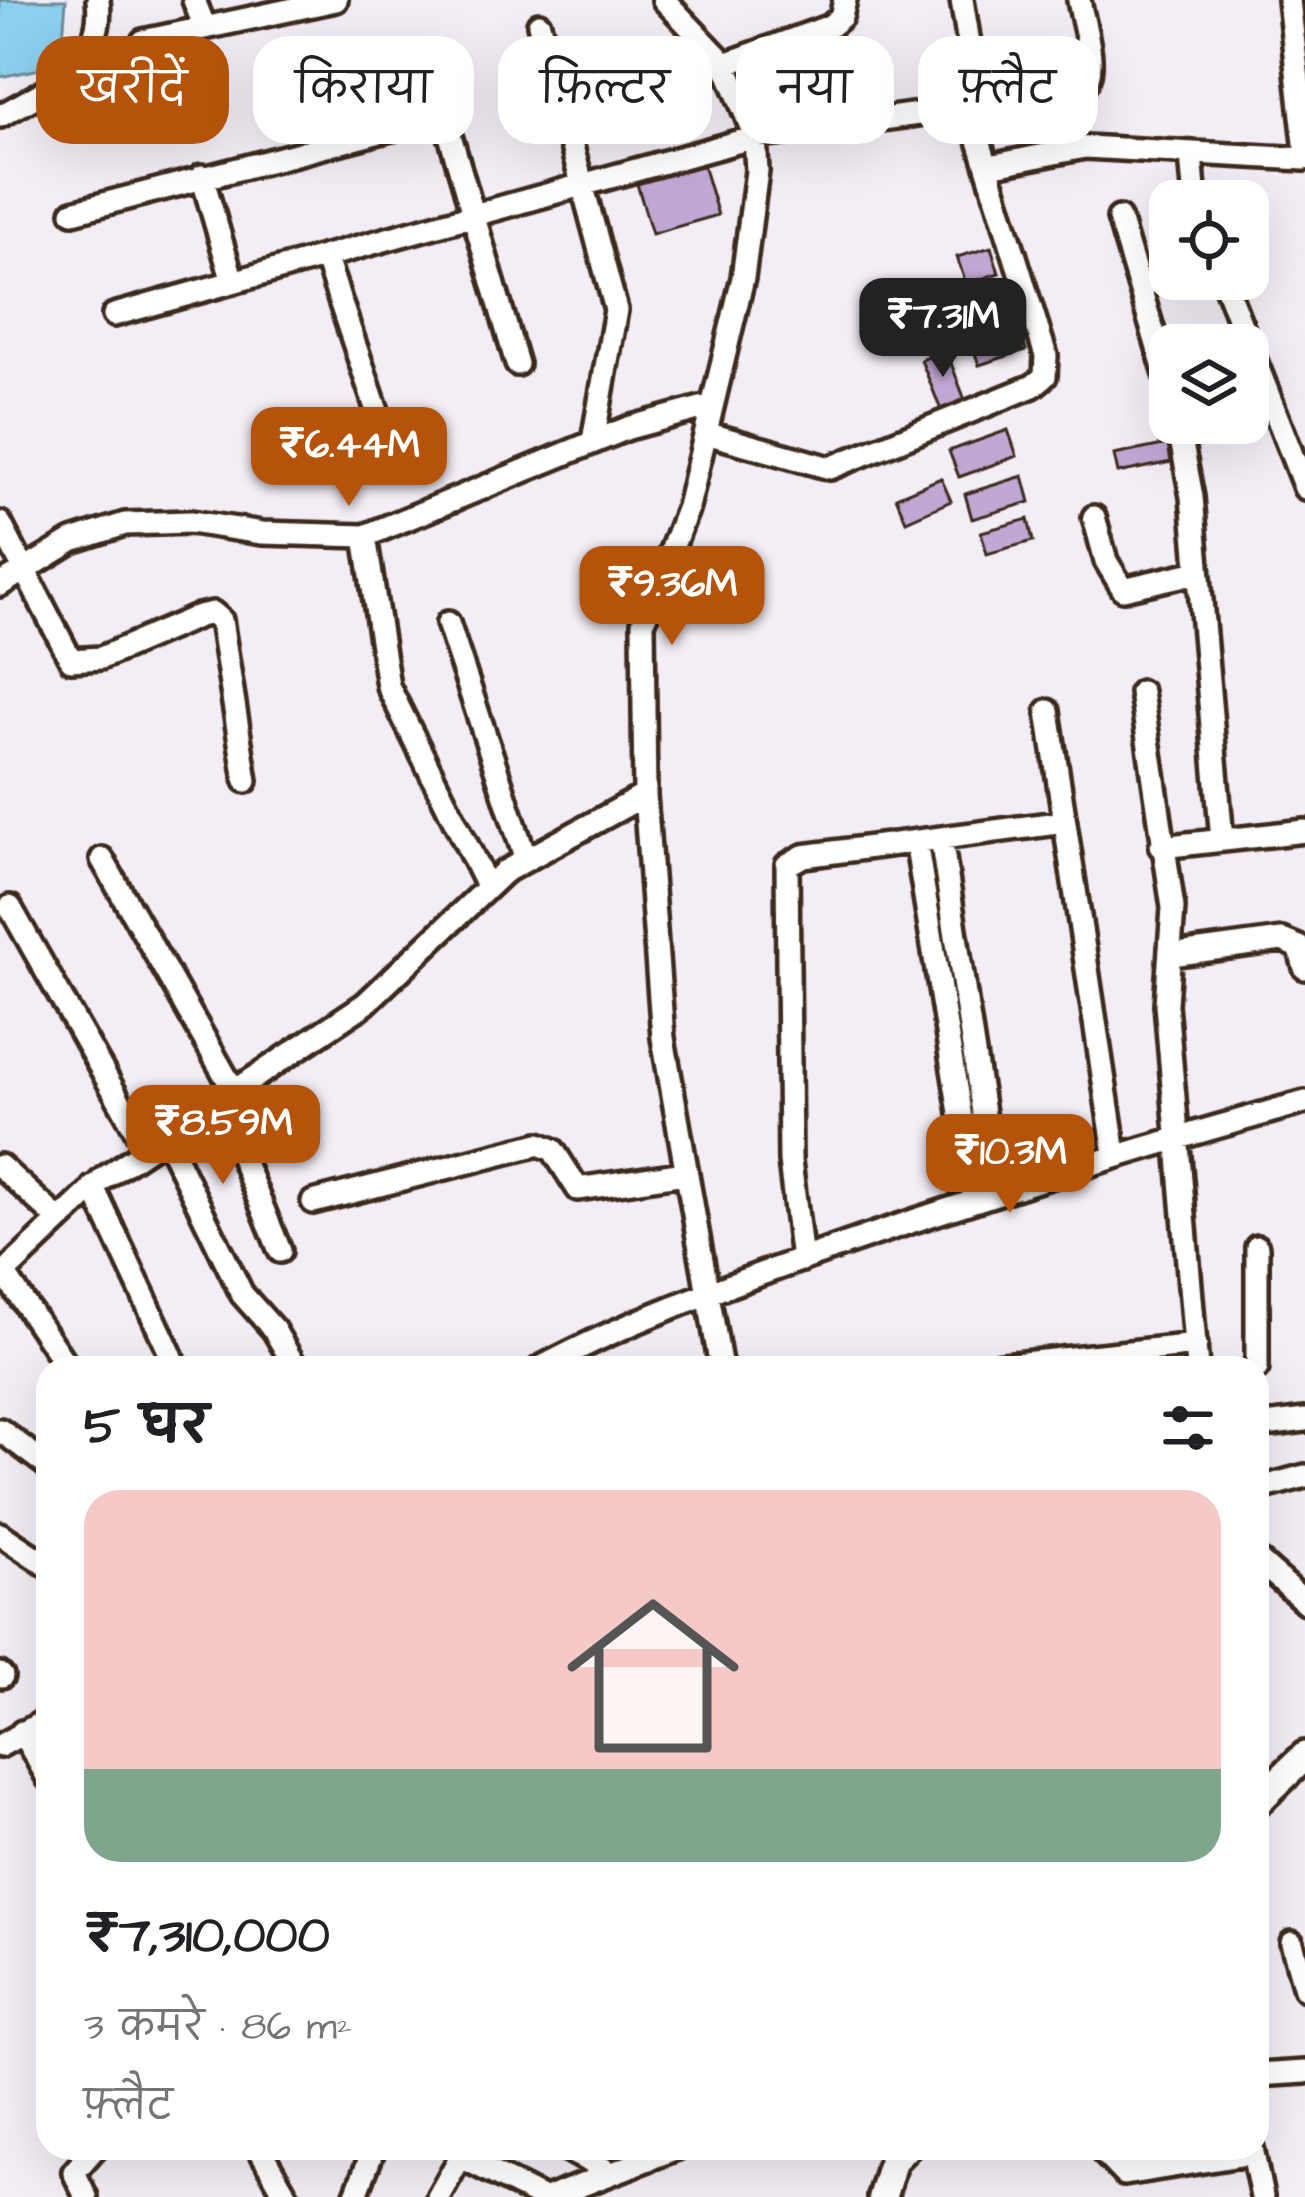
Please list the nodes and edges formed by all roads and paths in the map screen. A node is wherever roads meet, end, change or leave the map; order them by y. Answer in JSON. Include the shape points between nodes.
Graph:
{"nodes":[{"id":1,"x":98,"y":0,"type":"edge"},
{"id":2,"x":194,"y":0,"type":"edge"},
{"id":3,"x":336,"y":0,"type":"edge"},
{"id":4,"x":664,"y":0,"type":"edge"},
{"id":5,"x":845,"y":0,"type":"edge"},
{"id":6,"x":962,"y":0,"type":"edge"},
{"id":7,"x":1079,"y":0,"type":"edge"},
{"id":8,"x":1289,"y":0,"type":"edge"},
{"id":9,"x":539,"y":24,"type":"dead end"},
{"id":10,"x":205,"y":28,"type":"junction"},
{"id":11,"x":166,"y":36,"type":"edge"},
{"id":12,"x":965,"y":36,"type":"edge"},
{"id":13,"x":1085,"y":36,"type":"edge"},
{"id":14,"x":725,"y":64,"type":"junction"},
{"id":15,"x":736,"y":90,"type":"edge"},
{"id":16,"x":0,"y":116,"type":"edge"},
{"id":17,"x":736,"y":141,"type":"edge"},
{"id":18,"x":1305,"y":143,"type":"edge"},
{"id":19,"x":755,"y":144,"type":"edge"},
{"id":20,"x":982,"y":144,"type":"edge"},
{"id":21,"x":1191,"y":154,"type":"junction"},
{"id":22,"x":1305,"y":159,"type":"edge"},
{"id":23,"x":990,"y":166,"type":"junction"},
{"id":24,"x":202,"y":176,"type":"junction"},
{"id":25,"x":1193,"y":180,"type":"edge"},
{"id":26,"x":585,"y":184,"type":"junction"},
{"id":27,"x":73,"y":212,"type":"dead end"},
{"id":28,"x":473,"y":215,"type":"junction"},
{"id":29,"x":1119,"y":218,"type":"dead end"},
{"id":30,"x":325,"y":256,"type":"junction"},
{"id":31,"x":233,"y":282,"type":"junction"},
{"id":32,"x":1231,"y":300,"type":"edge"},
{"id":33,"x":114,"y":315,"type":"dead end"},
{"id":34,"x":1151,"y":324,"type":"edge"},
{"id":35,"x":517,"y":364,"type":"dead end"},
{"id":36,"x":712,"y":405,"type":"junction"},
{"id":37,"x":382,"y":426,"type":"dead end"},
{"id":38,"x":706,"y":433,"type":"junction"},
{"id":39,"x":593,"y":441,"type":"junction"},
{"id":40,"x":1183,"y":444,"type":"edge"},
{"id":41,"x":1305,"y":488,"type":"edge"},
{"id":42,"x":1094,"y":517,"type":"dead end"},
{"id":43,"x":0,"y":523,"type":"edge"},
{"id":44,"x":365,"y":536,"type":"junction"},
{"id":45,"x":24,"y":571,"type":"junction"},
{"id":46,"x":1198,"y":572,"type":"junction"},
{"id":47,"x":0,"y":585,"type":"edge"},
{"id":48,"x":448,"y":623,"type":"dead end"},
{"id":49,"x":1141,"y":692,"type":"dead end"},
{"id":50,"x":1048,"y":711,"type":"dead end"},
{"id":51,"x":246,"y":781,"type":"dead end"},
{"id":52,"x":645,"y":795,"type":"junction"},
{"id":53,"x":1065,"y":822,"type":"junction"},
{"id":54,"x":1305,"y":831,"type":"edge"},
{"id":55,"x":941,"y":838,"type":"junction"},
{"id":56,"x":1222,"y":840,"type":"junction"},
{"id":57,"x":916,"y":842,"type":"junction"},
{"id":58,"x":1161,"y":847,"type":"junction"},
{"id":59,"x":101,"y":859,"type":"dead end"},
{"id":60,"x":526,"y":860,"type":"junction"},
{"id":61,"x":487,"y":886,"type":"junction"},
{"id":62,"x":10,"y":907,"type":"dead end"},
{"id":63,"x":1171,"y":955,"type":"junction"},
{"id":64,"x":1305,"y":968,"type":"edge"},
{"id":65,"x":962,"y":980,"type":"junction"},
{"id":66,"x":939,"y":984,"type":"junction"},
{"id":67,"x":226,"y":1096,"type":"junction"},
{"id":68,"x":1305,"y":1102,"type":"edge"},
{"id":69,"x":1180,"y":1136,"type":"junction"},
{"id":70,"x":156,"y":1142,"type":"junction"},
{"id":71,"x":1115,"y":1154,"type":"junction"},
{"id":72,"x":0,"y":1166,"type":"edge"},
{"id":73,"x":685,"y":1173,"type":"junction"},
{"id":74,"x":93,"y":1187,"type":"junction"},
{"id":75,"x":984,"y":1195,"type":"junction"},
{"id":76,"x":314,"y":1202,"type":"dead end"},
{"id":77,"x":57,"y":1218,"type":"junction"},
{"id":78,"x":1257,"y":1247,"type":"dead end"},
{"id":79,"x":280,"y":1251,"type":"dead end"},
{"id":80,"x":802,"y":1260,"type":"junction"},
{"id":81,"x":2,"y":1275,"type":"edge"},
{"id":82,"x":704,"y":1292,"type":"junction"},
{"id":83,"x":59,"y":1356,"type":"edge"},
{"id":84,"x":171,"y":1356,"type":"edge"},
{"id":85,"x":289,"y":1356,"type":"edge"},
{"id":86,"x":563,"y":1356,"type":"edge"},
{"id":87,"x":718,"y":1356,"type":"edge"},
{"id":88,"x":1197,"y":1356,"type":"edge"},
{"id":89,"x":1257,"y":1356,"type":"edge"},
{"id":90,"x":1305,"y":1420,"type":"edge"},
{"id":91,"x":1269,"y":1424,"type":"edge"},
{"id":92,"x":0,"y":1430,"type":"edge"},
{"id":93,"x":36,"y":1457,"type":"edge"},
{"id":94,"x":1305,"y":1476,"type":"edge"},
{"id":95,"x":1269,"y":1486,"type":"edge"},
{"id":96,"x":0,"y":1534,"type":"edge"},
{"id":97,"x":36,"y":1558,"type":"edge"},
{"id":98,"x":1269,"y":1570,"type":"edge"},
{"id":99,"x":1305,"y":1602,"type":"edge"},
{"id":100,"x":36,"y":1725,"type":"edge"},
{"id":101,"x":22,"y":1732,"type":"junction"},
{"id":102,"x":0,"y":1747,"type":"edge"},
{"id":103,"x":36,"y":1757,"type":"edge"},
{"id":104,"x":1302,"y":1767,"type":"edge"},
{"id":105,"x":1269,"y":1793,"type":"edge"},
{"id":106,"x":1292,"y":1943,"type":"dead end"},
{"id":107,"x":1305,"y":1989,"type":"edge"},
{"id":108,"x":1305,"y":2072,"type":"edge"},
{"id":109,"x":1269,"y":2074,"type":"edge"},
{"id":110,"x":84,"y":2160,"type":"edge"},
{"id":111,"x":266,"y":2160,"type":"edge"},
{"id":112,"x":370,"y":2160,"type":"edge"},
{"id":113,"x":459,"y":2160,"type":"edge"},
{"id":114,"x":477,"y":2160,"type":"edge"},
{"id":115,"x":893,"y":2160,"type":"edge"},
{"id":116,"x":1111,"y":2160,"type":"edge"},
{"id":117,"x":1202,"y":2160,"type":"edge"},
{"id":118,"x":1254,"y":2160,"type":"edge"},
{"id":119,"x":625,"y":2162,"type":"edge"},
{"id":120,"x":86,"y":2197,"type":"edge"},
{"id":121,"x":287,"y":2197,"type":"edge"},
{"id":122,"x":356,"y":2197,"type":"edge"},
{"id":123,"x":438,"y":2197,"type":"edge"},
{"id":124,"x":540,"y":2197,"type":"edge"},
{"id":125,"x":551,"y":2197,"type":"edge"},
{"id":126,"x":882,"y":2197,"type":"edge"},
{"id":127,"x":1262,"y":2197,"type":"edge"}],
"edges":[{"from":1,"to":16,"type":"street","via":[[92,52]]},
{"from":2,"to":10,"type":"street"},
{"from":3,"to":10,"type":"street"},
{"from":4,"to":14,"type":"street"},
{"from":5,"to":14,"type":"street","via":[[830,26]]},
{"from":6,"to":12,"type":"street"},
{"from":7,"to":13,"type":"street"},
{"from":8,"to":18,"type":"street"},
{"from":9,"to":26,"type":"street"},
{"from":10,"to":11,"type":"street"},
{"from":14,"to":15,"type":"street"},
{"from":17,"to":26,"type":"street"},
{"from":19,"to":36,"type":"street","via":[[742,278]]},
{"from":20,"to":23,"type":"street"},
{"from":21,"to":22,"type":"street"},
{"from":21,"to":23,"type":"street","via":[[1085,147]]},
{"from":21,"to":25,"type":"street"},
{"from":23,"to":38,"type":"street","via":[[1046,356],[1045,376],[830,468]]},
{"from":24,"to":27,"type":"street"},
{"from":24,"to":28,"type":"street","via":[[430,119],[449,132]]},
{"from":24,"to":31,"type":"street"},
{"from":26,"to":28,"type":"street"},
{"from":26,"to":39,"type":"street","via":[[617,327]]},
{"from":28,"to":30,"type":"street"},
{"from":28,"to":35,"type":"street"},
{"from":29,"to":34,"type":"street"},
{"from":30,"to":31,"type":"street"},
{"from":30,"to":37,"type":"street"},
{"from":31,"to":33,"type":"street"},
{"from":32,"to":41,"type":"street"},
{"from":36,"to":38,"type":"street"},
{"from":36,"to":39,"type":"street"},
{"from":38,"to":52,"type":"street","via":[[679,534],[643,623]]},
{"from":39,"to":44,"type":"street"},
{"from":40,"to":46,"type":"street"},
{"from":42,"to":46,"type":"street","via":[[1123,589]]},
{"from":43,"to":45,"type":"street"},
{"from":44,"to":45,"type":"street","via":[[125,524]]},
{"from":44,"to":61,"type":"street","via":[[388,686]]},
{"from":45,"to":47,"type":"street"},
{"from":45,"to":51,"type":"street","via":[[63,651],[84,663],[199,616],[221,620]]},
{"from":46,"to":56,"type":"street"},
{"from":48,"to":60,"type":"street"},
{"from":49,"to":58,"type":"street"},
{"from":50,"to":53,"type":"street"},
{"from":52,"to":60,"type":"street"},
{"from":52,"to":73,"type":"street","via":[[663,1038]]},
{"from":53,"to":55,"type":"street"},
{"from":53,"to":71,"type":"street"},
{"from":54,"to":56,"type":"street"},
{"from":55,"to":57,"type":"street"},
{"from":55,"to":65,"type":"street"},
{"from":56,"to":58,"type":"street"},
{"from":57,"to":66,"type":"street"},
{"from":57,"to":80,"type":"street","via":[[803,856],[784,876],[790,1161]]},
{"from":58,"to":63,"type":"street"},
{"from":59,"to":67,"type":"street"},
{"from":60,"to":61,"type":"street"},
{"from":61,"to":67,"type":"street","via":[[365,1004]]},
{"from":62,"to":70,"type":"street"},
{"from":63,"to":64,"type":"street","via":[[1292,941]]},
{"from":63,"to":69,"type":"street","via":[[1166,1004]]},
{"from":65,"to":66,"type":"street"},
{"from":65,"to":75,"type":"street"},
{"from":66,"to":75,"type":"street"},
{"from":67,"to":70,"type":"street"},
{"from":67,"to":79,"type":"street"},
{"from":68,"to":69,"type":"street"},
{"from":69,"to":71,"type":"street"},
{"from":69,"to":88,"type":"street"},
{"from":70,"to":74,"type":"street"},
{"from":70,"to":85,"type":"street","via":[[242,1294]]},
{"from":71,"to":75,"type":"street"},
{"from":72,"to":77,"type":"street"},
{"from":73,"to":76,"type":"street","via":[[578,1190],[554,1150],[539,1144]]},
{"from":73,"to":82,"type":"street"},
{"from":74,"to":77,"type":"street"},
{"from":74,"to":84,"type":"street"},
{"from":75,"to":80,"type":"street"},
{"from":77,"to":81,"type":"street"},
{"from":78,"to":89,"type":"street"},
{"from":80,"to":82,"type":"street"},
{"from":81,"to":83,"type":"street"},
{"from":82,"to":86,"type":"street"},
{"from":82,"to":87,"type":"street"},
{"from":90,"to":91,"type":"street"},
{"from":92,"to":93,"type":"street"},
{"from":94,"to":95,"type":"street"},
{"from":96,"to":97,"type":"street"},
{"from":98,"to":99,"type":"street"},
{"from":100,"to":101,"type":"street"},
{"from":101,"to":102,"type":"street"},
{"from":101,"to":103,"type":"street"},
{"from":104,"to":105,"type":"street"},
{"from":106,"to":107,"type":"street"},
{"from":108,"to":109,"type":"street"},
{"from":110,"to":120,"type":"street","via":[[74,2172]]},
{"from":111,"to":121,"type":"street"},
{"from":112,"to":122,"type":"street"},
{"from":113,"to":123,"type":"street"},
{"from":114,"to":124,"type":"street"},
{"from":115,"to":126,"type":"street"},
{"from":116,"to":117,"type":"street","via":[[1124,2174]]},
{"from":118,"to":127,"type":"street"},
{"from":119,"to":125,"type":"street"}]}
